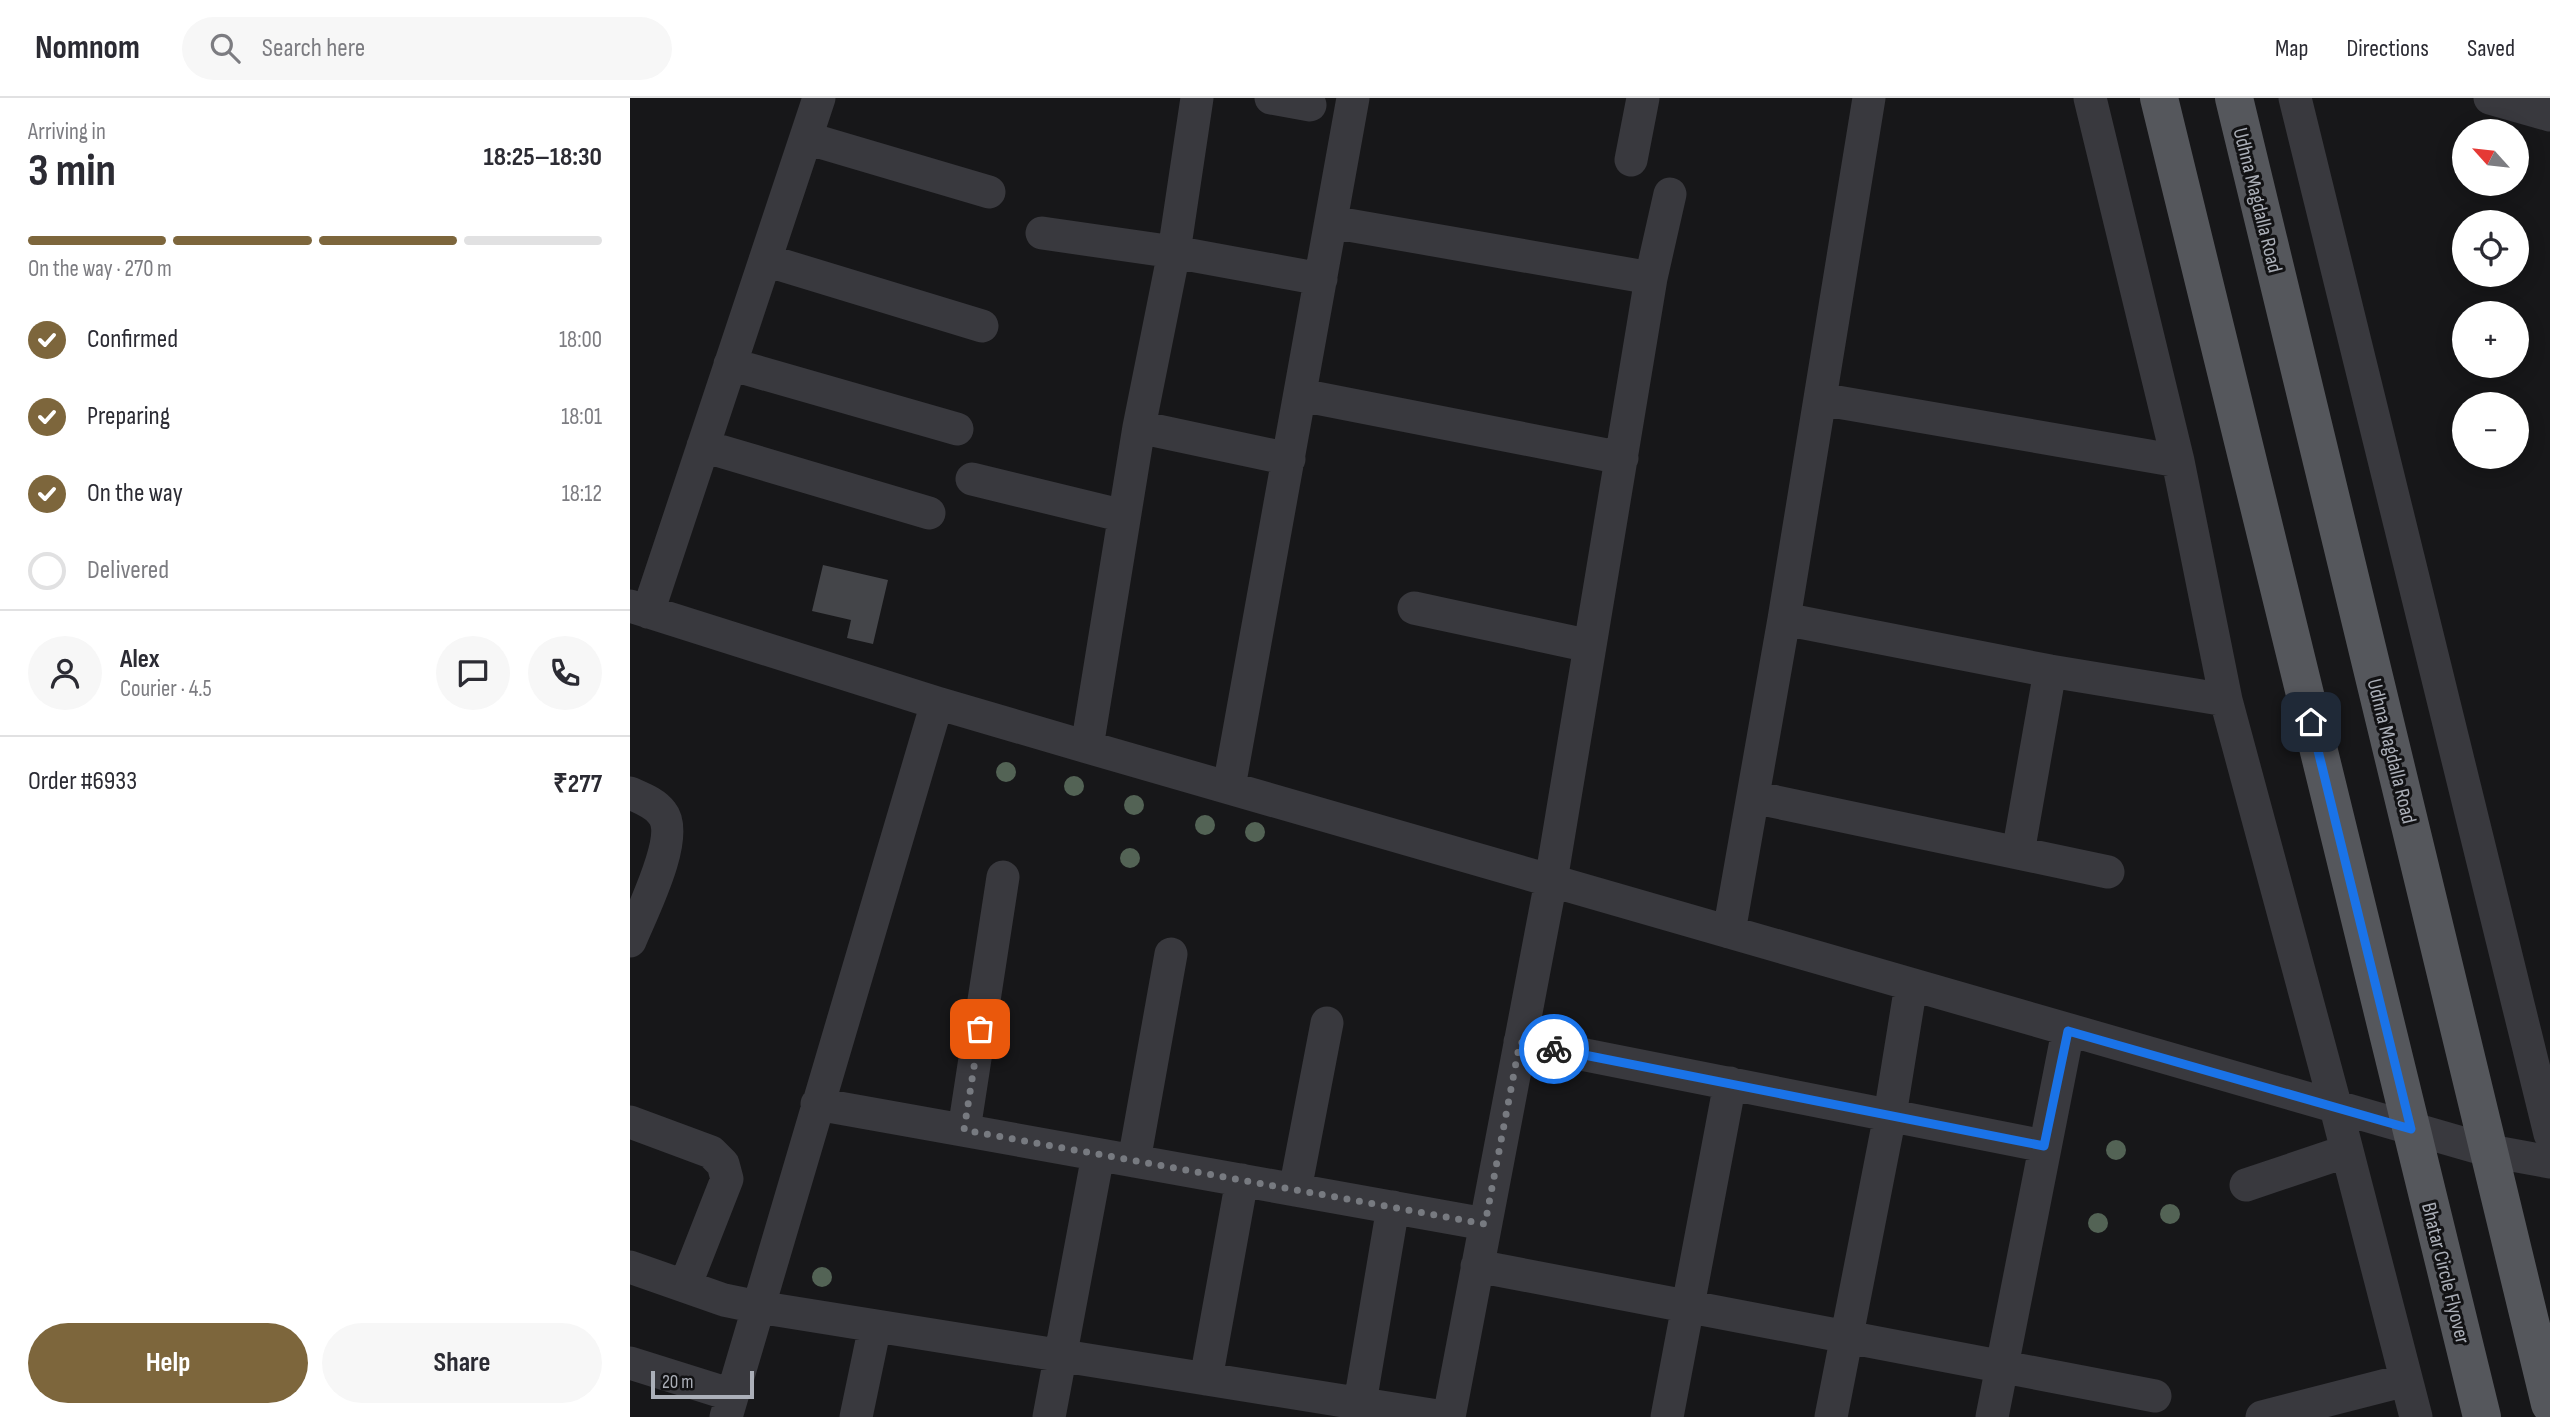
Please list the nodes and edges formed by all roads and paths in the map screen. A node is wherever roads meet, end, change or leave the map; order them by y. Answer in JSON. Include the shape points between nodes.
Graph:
{"nodes":[{"id":1,"x":819,"y":98,"type":"edge"},
{"id":2,"x":1197,"y":98,"type":"edge"},
{"id":3,"x":1271,"y":98,"type":"edge"},
{"id":4,"x":1353,"y":98,"type":"edge"},
{"id":5,"x":1643,"y":98,"type":"edge"},
{"id":6,"x":1869,"y":98,"type":"edge"},
{"id":7,"x":2090,"y":98,"type":"edge"},
{"id":8,"x":2159,"y":98,"type":"edge"},
{"id":9,"x":2234,"y":98,"type":"edge"},
{"id":10,"x":2295,"y":98,"type":"edge"},
{"id":11,"x":2490,"y":98,"type":"edge"},
{"id":12,"x":1310,"y":106,"type":"dead end"},
{"id":13,"x":2550,"y":115,"type":"edge"},
{"id":14,"x":806,"y":138,"type":"junction"},
{"id":15,"x":1631,"y":160,"type":"dead end"},
{"id":16,"x":989,"y":192,"type":"dead end"},
{"id":17,"x":1670,"y":194,"type":"dead end"},
{"id":18,"x":1331,"y":222,"type":"junction"},
{"id":19,"x":1042,"y":233,"type":"dead end"},
{"id":20,"x":1174,"y":252,"type":"junction"},
{"id":21,"x":765,"y":260,"type":"junction"},
{"id":22,"x":1651,"y":278,"type":"junction"},
{"id":23,"x":1321,"y":279,"type":"junction"},
{"id":24,"x":982,"y":326,"type":"dead end"},
{"id":25,"x":730,"y":364,"type":"junction"},
{"id":26,"x":1301,"y":395,"type":"junction"},
{"id":27,"x":1820,"y":399,"type":"junction"},
{"id":28,"x":1139,"y":427,"type":"junction"},
{"id":29,"x":957,"y":429,"type":"dead end"},
{"id":30,"x":703,"y":446,"type":"junction"},
{"id":31,"x":1622,"y":458,"type":"junction"},
{"id":32,"x":1289,"y":459,"type":"junction"},
{"id":33,"x":2178,"y":461,"type":"junction"},
{"id":34,"x":972,"y":478,"type":"dead end"},
{"id":35,"x":929,"y":513,"type":"dead end"},
{"id":36,"x":1124,"y":516,"type":"junction"},
{"id":37,"x":1414,"y":608,"type":"dead end"},
{"id":38,"x":639,"y":609,"type":"edge"},
{"id":39,"x":1784,"y":619,"type":"junction"},
{"id":40,"x":1590,"y":646,"type":"junction"},
{"id":41,"x":2050,"y":671,"type":"junction"},
{"id":42,"x":2226,"y":700,"type":"junction"},
{"id":43,"x":937,"y":703,"type":"junction"},
{"id":44,"x":1087,"y":747,"type":"junction"},
{"id":45,"x":1229,"y":787,"type":"junction"},
{"id":46,"x":630,"y":793,"type":"edge"},
{"id":47,"x":1753,"y":797,"type":"junction"},
{"id":48,"x":2018,"y":853,"type":"junction"},
{"id":49,"x":2108,"y":872,"type":"dead end"},
{"id":50,"x":1003,"y":877,"type":"dead end"},
{"id":51,"x":1551,"y":881,"type":"junction"},
{"id":52,"x":1729,"y":932,"type":"junction"},
{"id":53,"x":630,"y":941,"type":"edge"},
{"id":54,"x":1171,"y":954,"type":"dead end"},
{"id":55,"x":1911,"y":985,"type":"junction"},
{"id":56,"x":1326,"y":1023,"type":"dead end"},
{"id":57,"x":2068,"y":1031,"type":"junction"},
{"id":58,"x":1520,"y":1042,"type":"junction"},
{"id":59,"x":1730,"y":1083,"type":"junction"},
{"id":60,"x":817,"y":1104,"type":"junction"},
{"id":61,"x":2336,"y":1108,"type":"junction"},
{"id":62,"x":1890,"y":1115,"type":"junction"},
{"id":63,"x":630,"y":1122,"type":"edge"},
{"id":64,"x":2411,"y":1129,"type":"junction"},
{"id":65,"x":964,"y":1130,"type":"junction"},
{"id":66,"x":2550,"y":1134,"type":"edge"},
{"id":67,"x":2044,"y":1146,"type":"junction"},
{"id":68,"x":2347,"y":1151,"type":"junction"},
{"id":69,"x":2490,"y":1151,"type":"junction"},
{"id":70,"x":1098,"y":1154,"type":"junction"},
{"id":71,"x":1134,"y":1161,"type":"junction"},
{"id":72,"x":2550,"y":1162,"type":"edge"},
{"id":73,"x":1242,"y":1180,"type":"junction"},
{"id":74,"x":2246,"y":1185,"type":"dead end"},
{"id":75,"x":1295,"y":1190,"type":"junction"},
{"id":76,"x":1393,"y":1208,"type":"junction"},
{"id":77,"x":1485,"y":1224,"type":"junction"},
{"id":78,"x":1477,"y":1266,"type":"junction"},
{"id":79,"x":630,"y":1267,"type":"edge"},
{"id":80,"x":685,"y":1286,"type":"junction"},
{"id":81,"x":758,"y":1307,"type":"junction"},
{"id":82,"x":1689,"y":1307,"type":"junction"},
{"id":83,"x":875,"y":1326,"type":"junction"},
{"id":84,"x":1848,"y":1338,"type":"junction"},
{"id":85,"x":1061,"y":1356,"type":"junction"},
{"id":86,"x":630,"y":1363,"type":"edge"},
{"id":87,"x":2002,"y":1367,"type":"junction"},
{"id":88,"x":1206,"y":1379,"type":"junction"},
{"id":89,"x":2406,"y":1380,"type":"junction"},
{"id":90,"x":2155,"y":1396,"type":"dead end"},
{"id":91,"x":1360,"y":1404,"type":"junction"},
{"id":92,"x":2550,"y":1404,"type":"edge"},
{"id":93,"x":729,"y":1406,"type":"edge"},
{"id":94,"x":856,"y":1417,"type":"edge"},
{"id":95,"x":1049,"y":1417,"type":"edge"},
{"id":96,"x":1447,"y":1417,"type":"edge"},
{"id":97,"x":1667,"y":1417,"type":"edge"},
{"id":98,"x":1831,"y":1417,"type":"edge"},
{"id":99,"x":1992,"y":1417,"type":"edge"},
{"id":100,"x":2262,"y":1417,"type":"edge"},
{"id":101,"x":2416,"y":1417,"type":"edge"},
{"id":102,"x":2482,"y":1417,"type":"edge"}],
"edges":[{"from":1,"to":14,"type":"street"},
{"from":2,"to":20,"type":"street"},
{"from":3,"to":12,"type":"street"},
{"from":4,"to":18,"type":"street"},
{"from":5,"to":15,"type":"street"},
{"from":6,"to":27,"type":"street"},
{"from":7,"to":33,"type":"street"},
{"from":8,"to":64,"type":"main road"},
{"from":9,"to":69,"type":"main road","name":"Udhna Magdalla Road"},
{"from":10,"to":66,"type":"street"},
{"from":11,"to":13,"type":"street"},
{"from":14,"to":16,"type":"street"},
{"from":14,"to":21,"type":"street"},
{"from":17,"to":22,"type":"street"},
{"from":18,"to":22,"type":"street"},
{"from":18,"to":23,"type":"street"},
{"from":19,"to":20,"type":"street"},
{"from":20,"to":23,"type":"street"},
{"from":20,"to":28,"type":"street"},
{"from":21,"to":24,"type":"street"},
{"from":21,"to":25,"type":"street"},
{"from":22,"to":31,"type":"street"},
{"from":23,"to":26,"type":"street"},
{"from":25,"to":29,"type":"street"},
{"from":25,"to":30,"type":"street"},
{"from":26,"to":31,"type":"street"},
{"from":26,"to":32,"type":"street"},
{"from":27,"to":33,"type":"street"},
{"from":27,"to":39,"type":"street"},
{"from":28,"to":32,"type":"street"},
{"from":28,"to":36,"type":"street"},
{"from":30,"to":35,"type":"street"},
{"from":30,"to":38,"type":"street"},
{"from":31,"to":40,"type":"street"},
{"from":32,"to":45,"type":"street"},
{"from":33,"to":42,"type":"street"},
{"from":34,"to":36,"type":"street"},
{"from":36,"to":44,"type":"street"},
{"from":37,"to":40,"type":"street"},
{"from":38,"to":43,"type":"street"},
{"from":39,"to":41,"type":"street"},
{"from":39,"to":47,"type":"street"},
{"from":40,"to":51,"type":"street"},
{"from":41,"to":42,"type":"street"},
{"from":41,"to":48,"type":"street"},
{"from":42,"to":61,"type":"street"},
{"from":43,"to":44,"type":"street"},
{"from":43,"to":60,"type":"street"},
{"from":44,"to":45,"type":"street"},
{"from":45,"to":51,"type":"street"},
{"from":46,"to":53,"type":"street","via":[[663,813],[669,828],[667,848]]},
{"from":47,"to":48,"type":"street"},
{"from":47,"to":52,"type":"street"},
{"from":48,"to":49,"type":"street"},
{"from":50,"to":65,"type":"street"},
{"from":51,"to":52,"type":"street"},
{"from":51,"to":58,"type":"street"},
{"from":52,"to":55,"type":"street"},
{"from":54,"to":71,"type":"street"},
{"from":55,"to":57,"type":"street"},
{"from":55,"to":62,"type":"street"},
{"from":56,"to":75,"type":"street"},
{"from":57,"to":61,"type":"street"},
{"from":57,"to":67,"type":"street"},
{"from":58,"to":59,"type":"street"},
{"from":58,"to":77,"type":"street"},
{"from":59,"to":62,"type":"street"},
{"from":59,"to":82,"type":"street"},
{"from":60,"to":65,"type":"street"},
{"from":60,"to":81,"type":"street"},
{"from":61,"to":64,"type":"street"},
{"from":61,"to":68,"type":"street"},
{"from":62,"to":67,"type":"street"},
{"from":62,"to":84,"type":"street"},
{"from":63,"to":80,"type":"street","via":[[711,1153],[723,1164],[727,1179]]},
{"from":64,"to":69,"type":"street"},
{"from":64,"to":102,"type":"main road","name":"Bhatar Circle Flyover"},
{"from":65,"to":70,"type":"street"},
{"from":67,"to":87,"type":"street"},
{"from":68,"to":74,"type":"street"},
{"from":68,"to":89,"type":"street"},
{"from":69,"to":72,"type":"street"},
{"from":69,"to":92,"type":"main road","name":"Udhna Magdalla Road"},
{"from":70,"to":71,"type":"street"},
{"from":70,"to":85,"type":"street"},
{"from":71,"to":73,"type":"street"},
{"from":73,"to":75,"type":"street"},
{"from":73,"to":88,"type":"street"},
{"from":75,"to":76,"type":"street"},
{"from":76,"to":77,"type":"street"},
{"from":76,"to":91,"type":"street"},
{"from":77,"to":78,"type":"street"},
{"from":78,"to":82,"type":"street"},
{"from":78,"to":96,"type":"street"},
{"from":79,"to":80,"type":"street"},
{"from":80,"to":81,"type":"street"},
{"from":81,"to":83,"type":"street"},
{"from":81,"to":93,"type":"street"},
{"from":82,"to":84,"type":"street"},
{"from":82,"to":97,"type":"street"},
{"from":83,"to":85,"type":"street"},
{"from":83,"to":94,"type":"street"},
{"from":84,"to":87,"type":"street"},
{"from":84,"to":98,"type":"street"},
{"from":85,"to":88,"type":"street"},
{"from":85,"to":95,"type":"street"},
{"from":86,"to":93,"type":"street"},
{"from":87,"to":90,"type":"street"},
{"from":87,"to":99,"type":"street"},
{"from":88,"to":91,"type":"street"},
{"from":89,"to":100,"type":"street"},
{"from":89,"to":101,"type":"street"},
{"from":91,"to":96,"type":"street"}]}
